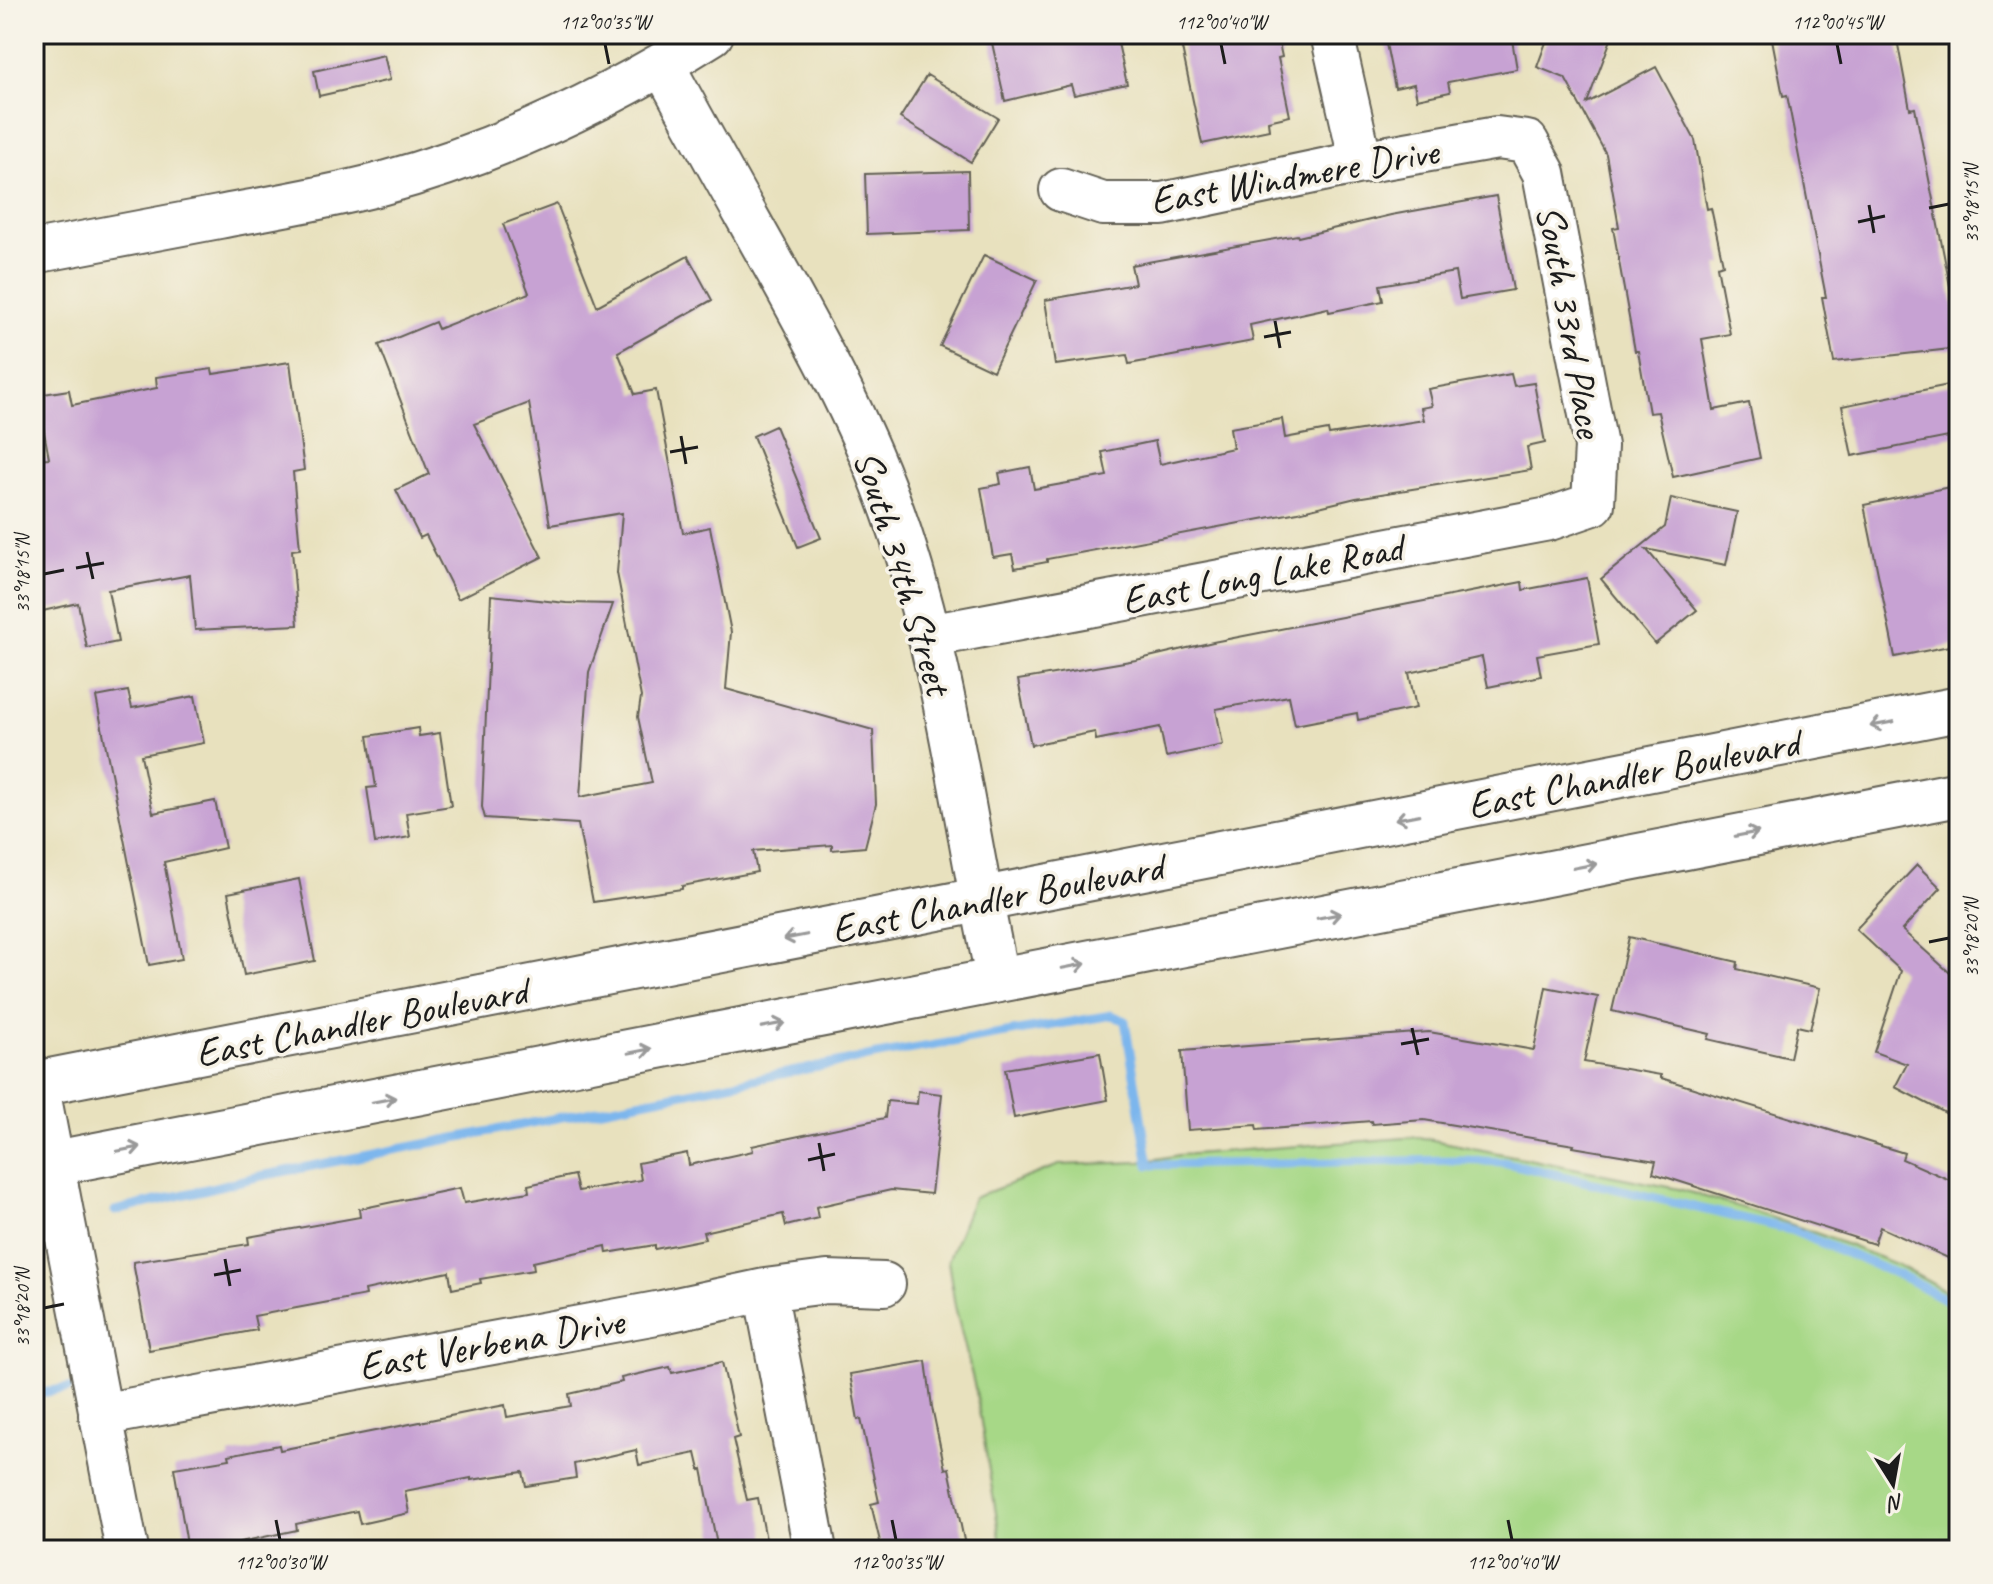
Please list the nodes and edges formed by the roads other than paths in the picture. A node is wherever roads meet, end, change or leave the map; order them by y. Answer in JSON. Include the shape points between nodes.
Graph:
{"nodes":[{"id":1,"x":712,"y":34,"type":"edge"},
{"id":2,"x":1332,"y":34,"type":"edge"},
{"id":3,"x":663,"y":65,"type":"junction"},
{"id":4,"x":1527,"y":142,"type":"joint"},
{"id":5,"x":1361,"y":162,"type":"junction"},
{"id":6,"x":1061,"y":190,"type":"dead end"},
{"id":7,"x":34,"y":252,"type":"edge"},
{"id":8,"x":1593,"y":504,"type":"joint"},
{"id":9,"x":929,"y":636,"type":"junction"},
{"id":10,"x":1959,"y":709,"type":"edge"},
{"id":11,"x":1959,"y":794,"type":"edge"},
{"id":12,"x":981,"y":900,"type":"junction"},
{"id":13,"x":998,"y":981,"type":"junction"},
{"id":14,"x":36,"y":1084,"type":"edge"},
{"id":15,"x":43,"y":1165,"type":"edge"},
{"id":16,"x":884,"y":1284,"type":"dead end"},
{"id":17,"x":765,"y":1290,"type":"junction"},
{"id":18,"x":100,"y":1415,"type":"junction"},
{"id":19,"x":127,"y":1550,"type":"edge"},
{"id":20,"x":815,"y":1550,"type":"edge"}],
"edges":[{"from":1,"to":3,"type":"street"},
{"from":2,"to":5,"type":"street"},
{"from":3,"to":7,"type":"street","via":[[523,134],[383,183]]},
{"from":3,"to":9,"type":"street","name":"South 34th Street","via":[[860,427],[894,515]]},
{"from":4,"to":5,"type":"street","name":"East Windmere Drive","via":[[1497,138]]},
{"from":4,"to":8,"type":"street","name":"South 33rd Place","via":[[1544,173],[1596,446]]},
{"from":5,"to":6,"type":"street","name":"East Windmere Drive","via":[[1162,204],[1103,204]]},
{"from":8,"to":9,"type":"street","name":"East Long Lake Road","via":[[1549,519]]},
{"from":9,"to":12,"type":"street","name":"South 34th Street"},
{"from":10,"to":12,"type":"main road","name":"East Chandler Boulevard","one_way":true},
{"from":13,"to":11,"type":"main road","name":"East Chandler Boulevard","one_way":true},
{"from":12,"to":13,"type":"street","name":"South 34th Street"},
{"from":12,"to":14,"type":"main road","name":"East Chandler Boulevard","one_way":true},
{"from":15,"to":13,"type":"main road","name":"East Chandler Boulevard","one_way":true},
{"from":14,"to":15,"type":"street"},
{"from":15,"to":18,"type":"street"},
{"from":16,"to":17,"type":"street","name":"East Verbena Drive","via":[[827,1282]]},
{"from":17,"to":18,"type":"street","name":"East Verbena Drive"},
{"from":17,"to":20,"type":"street"},
{"from":18,"to":19,"type":"street"}]}
